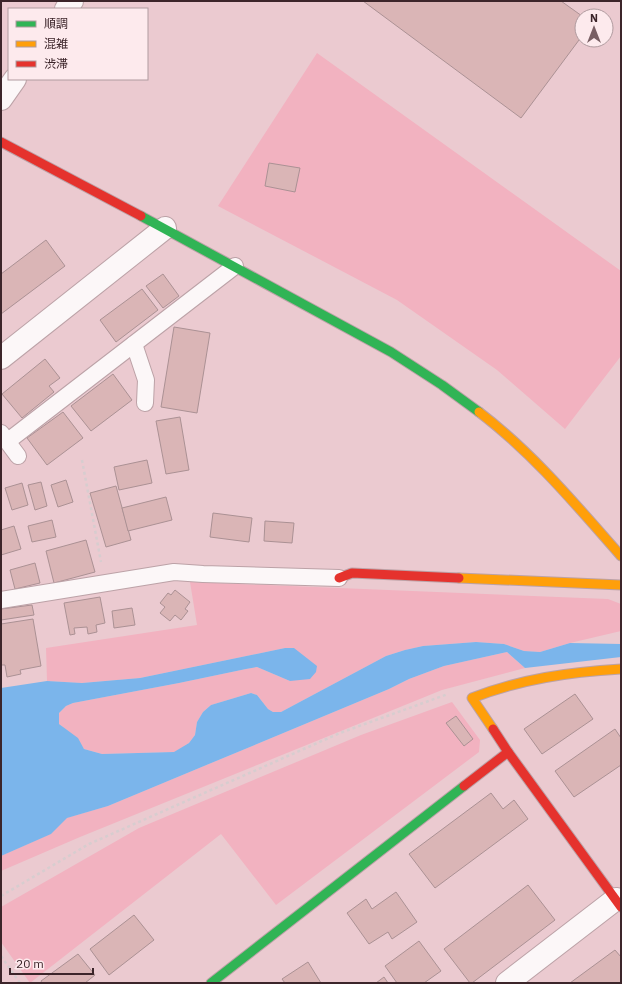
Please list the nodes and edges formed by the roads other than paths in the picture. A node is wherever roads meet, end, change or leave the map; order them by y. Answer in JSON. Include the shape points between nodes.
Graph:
{"nodes":[{"id":1,"x":14,"y":80,"type":"edge"},
{"id":2,"x":1,"y":99,"type":"edge"},
{"id":3,"x":1,"y":142,"type":"edge"},
{"id":4,"x":165,"y":228,"type":"junction"},
{"id":5,"x":235,"y":266,"type":"junction"},
{"id":6,"x":134,"y":344,"type":"junction"},
{"id":7,"x":1,"y":358,"type":"edge"},
{"id":8,"x":145,"y":403,"type":"dead end"},
{"id":9,"x":4,"y":437,"type":"edge"},
{"id":10,"x":18,"y":456,"type":"dead end"},
{"id":11,"x":620,"y":554,"type":"edge"},
{"id":12,"x":339,"y":578,"type":"joint"},
{"id":13,"x":621,"y":585,"type":"edge"},
{"id":14,"x":1,"y":600,"type":"edge"},
{"id":15,"x":621,"y":669,"type":"edge"},
{"id":16,"x":508,"y":752,"type":"junction"},
{"id":17,"x":618,"y":903,"type":"edge"},
{"id":18,"x":212,"y":983,"type":"edge"},
{"id":19,"x":507,"y":983,"type":"edge"}],
"edges":[{"from":1,"to":2,"type":"street"},
{"from":3,"to":4,"type":"street"},
{"from":4,"to":5,"type":"street"},
{"from":4,"to":7,"type":"street"},
{"from":5,"to":6,"type":"lane"},
{"from":5,"to":11,"type":"street","via":[[391,352],[442,385],[493,423],[540,466]]},
{"from":6,"to":8,"type":"lane","via":[[146,380]]},
{"from":6,"to":9,"type":"lane"},
{"from":9,"to":10,"type":"lane"},
{"from":12,"to":13,"type":"street","via":[[352,573]]},
{"from":12,"to":14,"type":"lane","via":[[174,572]]},
{"from":15,"to":16,"type":"street","via":[[575,672],[531,680],[487,691],[472,698]]},
{"from":16,"to":17,"type":"street"},
{"from":16,"to":18,"type":"street"},
{"from":17,"to":19,"type":"street"}]}
